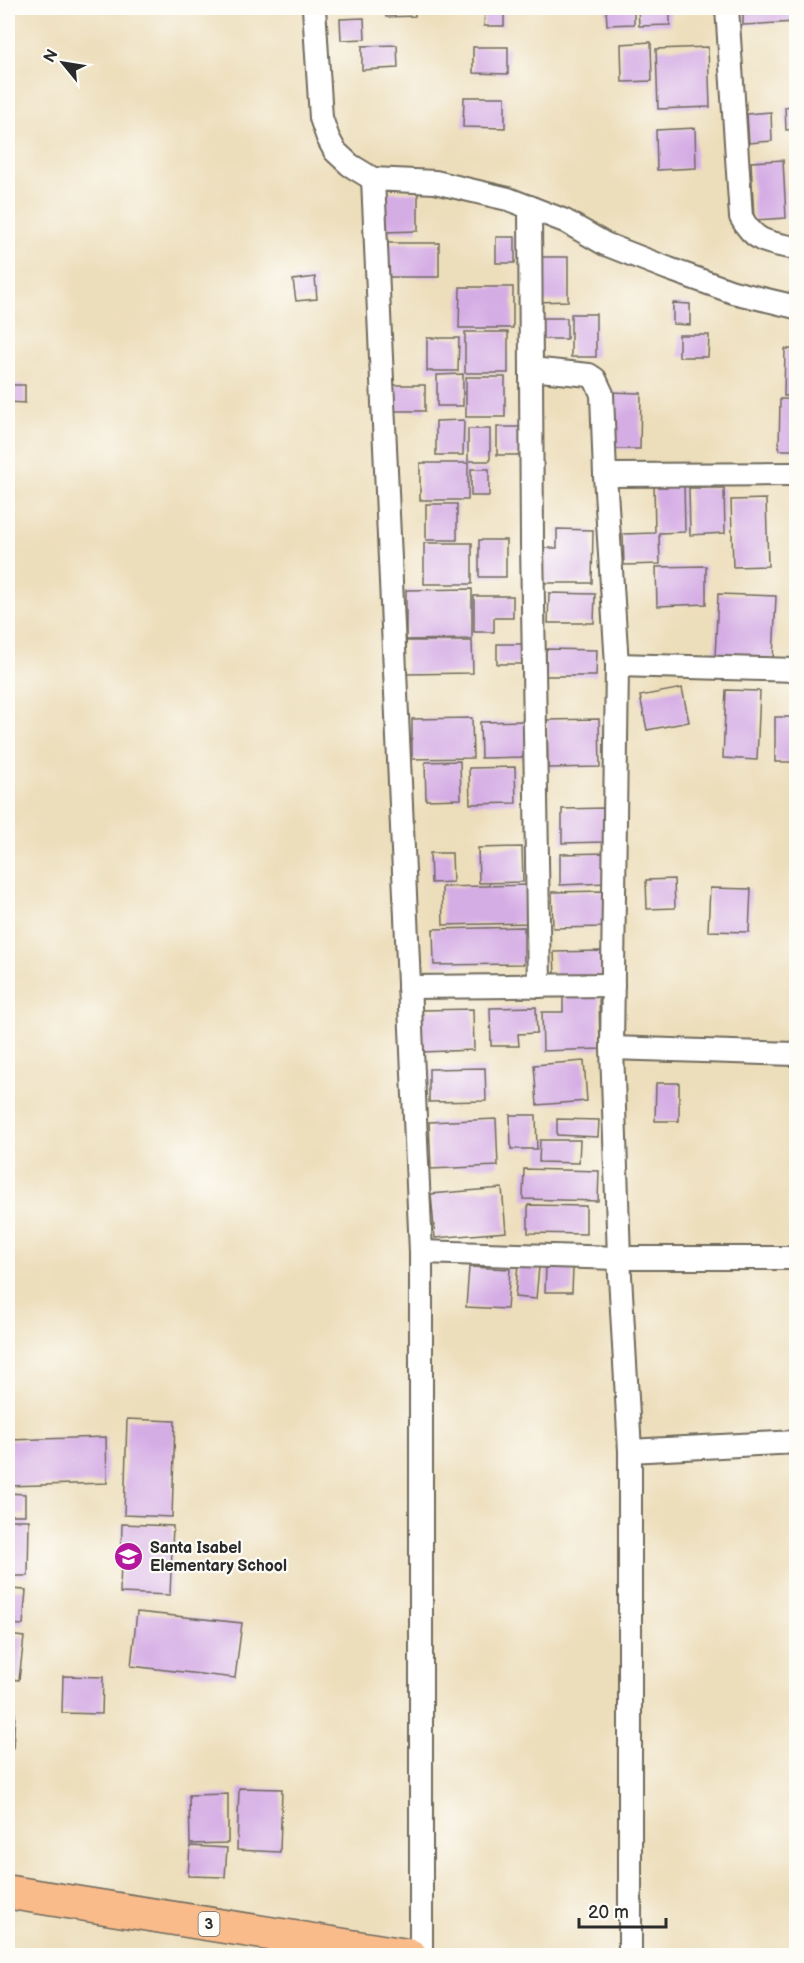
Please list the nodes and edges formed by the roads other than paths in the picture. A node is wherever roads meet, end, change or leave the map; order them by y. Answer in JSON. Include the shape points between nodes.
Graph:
{"nodes":[{"id":1,"x":314,"y":8,"type":"edge"},
{"id":2,"x":727,"y":8,"type":"edge"},
{"id":3,"x":373,"y":179,"type":"junction"},
{"id":4,"x":530,"y":207,"type":"junction"},
{"id":5,"x":796,"y":248,"type":"edge"},
{"id":6,"x":796,"y":307,"type":"edge"},
{"id":7,"x":531,"y":369,"type":"junction"},
{"id":8,"x":796,"y":474,"type":"edge"},
{"id":9,"x":605,"y":475,"type":"junction"},
{"id":10,"x":617,"y":665,"type":"junction"},
{"id":11,"x":796,"y":670,"type":"edge"},
{"id":12,"x":613,"y":985,"type":"junction"},
{"id":13,"x":539,"y":986,"type":"junction"},
{"id":14,"x":409,"y":987,"type":"junction"},
{"id":15,"x":612,"y":1048,"type":"junction"},
{"id":16,"x":796,"y":1054,"type":"edge"},
{"id":17,"x":421,"y":1252,"type":"junction"},
{"id":18,"x":620,"y":1258,"type":"junction"},
{"id":19,"x":796,"y":1258,"type":"edge"},
{"id":20,"x":796,"y":1442,"type":"edge"},
{"id":21,"x":630,"y":1451,"type":"junction"},
{"id":22,"x":8,"y":1892,"type":"edge"},
{"id":23,"x":410,"y":1956,"type":"edge"},
{"id":24,"x":421,"y":1956,"type":"edge"},
{"id":25,"x":630,"y":1956,"type":"edge"}],
"edges":[{"from":1,"to":3,"type":"street","via":[[321,118],[336,151]]},
{"from":2,"to":5,"type":"street","via":[[741,217],[750,233]]},
{"from":3,"to":4,"type":"street","via":[[435,182]]},
{"from":3,"to":14,"type":"street"},
{"from":4,"to":6,"type":"street","via":[[605,244],[732,292]]},
{"from":4,"to":7,"type":"street"},
{"from":7,"to":9,"type":"street","via":[[589,375],[595,379],[602,394]]},
{"from":7,"to":13,"type":"street"},
{"from":8,"to":9,"type":"street"},
{"from":9,"to":10,"type":"street"},
{"from":10,"to":11,"type":"street"},
{"from":10,"to":12,"type":"street"},
{"from":12,"to":13,"type":"street"},
{"from":12,"to":15,"type":"street"},
{"from":13,"to":14,"type":"street"},
{"from":14,"to":17,"type":"street"},
{"from":15,"to":16,"type":"street"},
{"from":15,"to":18,"type":"street"},
{"from":17,"to":18,"type":"street"},
{"from":17,"to":24,"type":"street"},
{"from":18,"to":19,"type":"street"},
{"from":18,"to":21,"type":"street"},
{"from":20,"to":21,"type":"street"},
{"from":21,"to":25,"type":"street"},
{"from":22,"to":23,"type":"highway","number":"3"}]}
